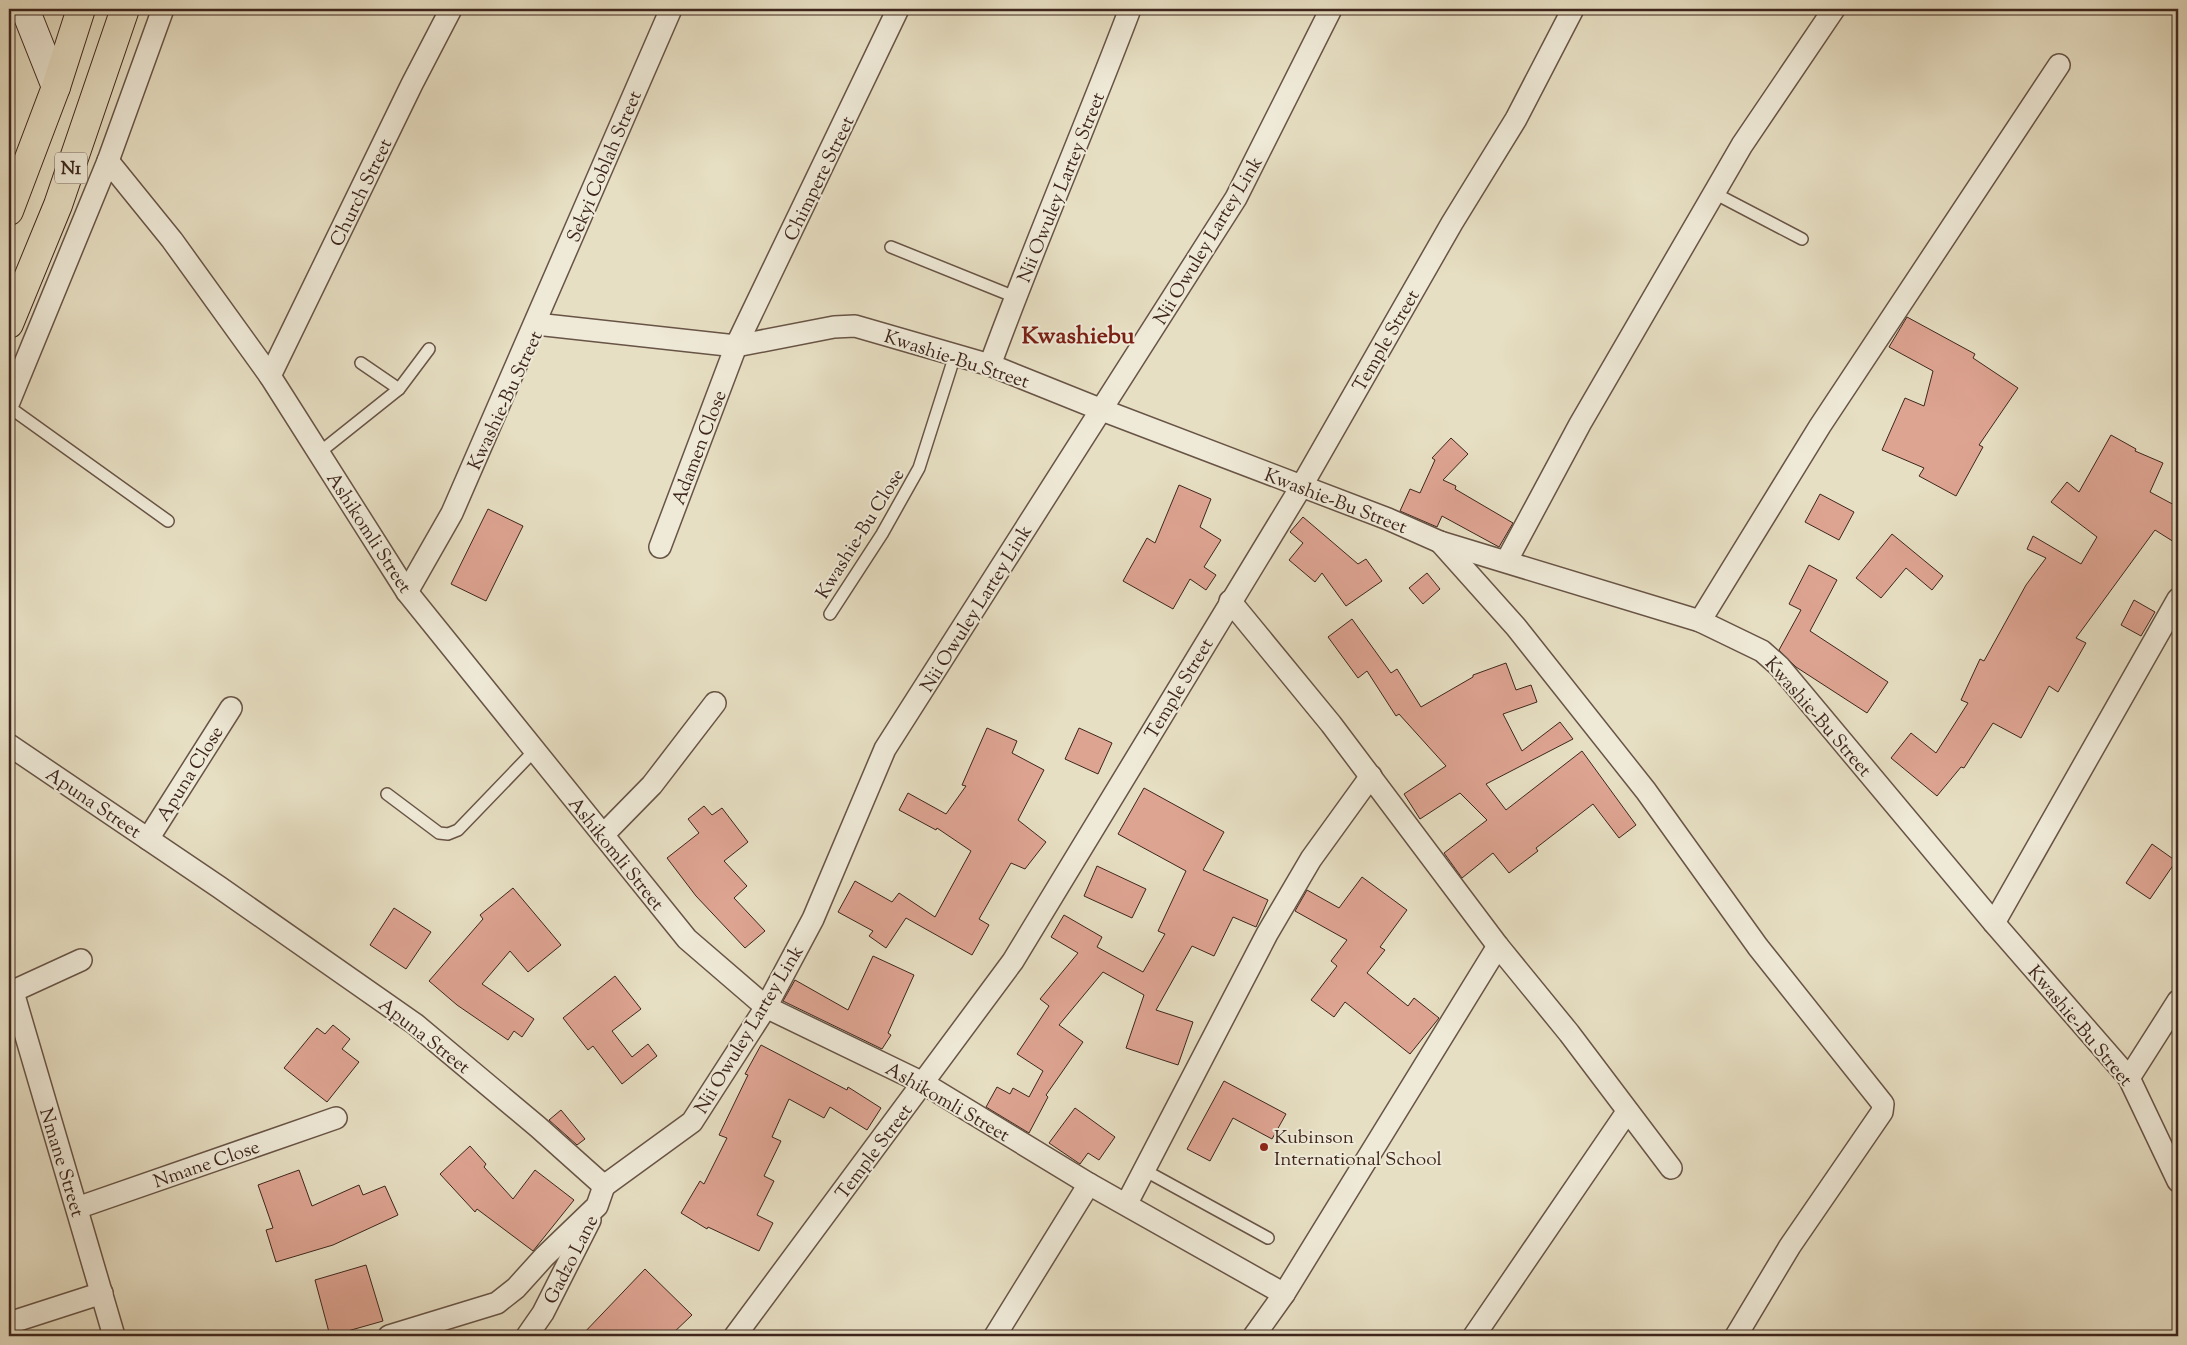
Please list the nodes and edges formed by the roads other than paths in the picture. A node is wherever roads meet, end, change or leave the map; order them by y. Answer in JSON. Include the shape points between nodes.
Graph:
{"nodes":[{"id":1,"x":81,"y":9,"type":"edge"},
{"id":2,"x":125,"y":9,"type":"edge"},
{"id":3,"x":163,"y":9,"type":"edge"},
{"id":4,"x":451,"y":9,"type":"edge"},
{"id":5,"x":671,"y":9,"type":"edge"},
{"id":6,"x":898,"y":9,"type":"edge"},
{"id":7,"x":1130,"y":9,"type":"edge"},
{"id":8,"x":1331,"y":9,"type":"edge"},
{"id":9,"x":1573,"y":9,"type":"edge"},
{"id":10,"x":1834,"y":9,"type":"edge"},
{"id":11,"x":28,"y":10,"type":"edge"},
{"id":12,"x":2058,"y":65,"type":"dead end"},
{"id":13,"x":56,"y":87,"type":"junction"},
{"id":14,"x":108,"y":161,"type":"junction"},
{"id":15,"x":1714,"y":194,"type":"junction"},
{"id":16,"x":9,"y":212,"type":"edge"},
{"id":17,"x":1802,"y":239,"type":"dead end"},
{"id":18,"x":891,"y":247,"type":"dead end"},
{"id":19,"x":1015,"y":297,"type":"junction"},
{"id":20,"x":9,"y":324,"type":"edge"},
{"id":21,"x":536,"y":324,"type":"junction"},
{"id":22,"x":736,"y":346,"type":"junction"},
{"id":23,"x":429,"y":349,"type":"dead end"},
{"id":24,"x":955,"y":355,"type":"junction"},
{"id":25,"x":361,"y":363,"type":"dead end"},
{"id":26,"x":990,"y":365,"type":"junction"},
{"id":27,"x":270,"y":376,"type":"junction"},
{"id":28,"x":399,"y":389,"type":"junction"},
{"id":29,"x":9,"y":402,"type":"edge"},
{"id":30,"x":9,"y":407,"type":"edge"},
{"id":31,"x":1102,"y":410,"type":"junction"},
{"id":32,"x":320,"y":452,"type":"junction"},
{"id":33,"x":1301,"y":487,"type":"junction"},
{"id":34,"x":168,"y":521,"type":"dead end"},
{"id":35,"x":1440,"y":542,"type":"junction"},
{"id":36,"x":660,"y":547,"type":"dead end"},
{"id":37,"x":1507,"y":560,"type":"junction"},
{"id":38,"x":407,"y":592,"type":"junction"},
{"id":39,"x":2178,"y":599,"type":"edge"},
{"id":40,"x":1230,"y":601,"type":"junction"},
{"id":41,"x":830,"y":614,"type":"dead end"},
{"id":42,"x":1700,"y":621,"type":"junction"},
{"id":43,"x":715,"y":703,"type":"dead end"},
{"id":44,"x":231,"y":708,"type":"dead end"},
{"id":45,"x":9,"y":745,"type":"edge"},
{"id":46,"x":535,"y":750,"type":"junction"},
{"id":47,"x":1371,"y":776,"type":"junction"},
{"id":48,"x":387,"y":794,"type":"dead end"},
{"id":49,"x":603,"y":835,"type":"junction"},
{"id":50,"x":148,"y":839,"type":"junction"},
{"id":51,"x":1994,"y":923,"type":"junction"},
{"id":52,"x":1498,"y":946,"type":"junction"},
{"id":53,"x":81,"y":960,"type":"dead end"},
{"id":54,"x":11,"y":992,"type":"edge"},
{"id":55,"x":2178,"y":1001,"type":"edge"},
{"id":56,"x":766,"y":1007,"type":"junction"},
{"id":57,"x":2129,"y":1078,"type":"junction"},
{"id":58,"x":923,"y":1083,"type":"junction"},
{"id":59,"x":1627,"y":1112,"type":"junction"},
{"id":60,"x":336,"y":1118,"type":"dead end"},
{"id":61,"x":1670,"y":1168,"type":"dead end"},
{"id":62,"x":1144,"y":1170,"type":"junction"},
{"id":63,"x":2178,"y":1181,"type":"edge"},
{"id":64,"x":1090,"y":1184,"type":"junction"},
{"id":65,"x":600,"y":1196,"type":"junction"},
{"id":66,"x":1126,"y":1203,"type":"junction"},
{"id":67,"x":77,"y":1208,"type":"junction"},
{"id":68,"x":1268,"y":1238,"type":"dead end"},
{"id":69,"x":102,"y":1293,"type":"junction"},
{"id":70,"x":1284,"y":1294,"type":"junction"},
{"id":71,"x":9,"y":1323,"type":"edge"},
{"id":72,"x":114,"y":1336,"type":"edge"},
{"id":73,"x":389,"y":1336,"type":"edge"},
{"id":74,"x":527,"y":1336,"type":"edge"},
{"id":75,"x":735,"y":1336,"type":"edge"},
{"id":76,"x":995,"y":1336,"type":"edge"},
{"id":77,"x":1254,"y":1336,"type":"edge"},
{"id":78,"x":1474,"y":1336,"type":"edge"},
{"id":79,"x":1736,"y":1336,"type":"edge"}],
"edges":[{"from":1,"to":13,"type":"highway","number":"N1"},
{"from":2,"to":20,"type":"highway","number":"N1","via":[[58,205]]},
{"from":3,"to":14,"type":"street"},
{"from":4,"to":27,"type":"street","name":"Church Street"},
{"from":5,"to":21,"type":"street","name":"Sekyi Coblah Street"},
{"from":6,"to":22,"type":"street","name":"Chimpere Street"},
{"from":7,"to":19,"type":"street","name":"Nii Owuley Lartey Street"},
{"from":8,"to":31,"type":"street","name":"Nii Owuley Lartey Link","via":[[1236,198]]},
{"from":9,"to":33,"type":"street","name":"Temple Street","via":[[1516,119],[1452,222]]},
{"from":10,"to":15,"type":"street","via":[[1742,145]]},
{"from":11,"to":13,"type":"street"},
{"from":12,"to":42,"type":"street","via":[[1820,426]]},
{"from":13,"to":16,"type":"highway","number":"N1"},
{"from":14,"to":27,"type":"street","name":"Ashikomli Street","via":[[172,240]]},
{"from":14,"to":29,"type":"street"},
{"from":15,"to":17,"type":"lane"},
{"from":15,"to":37,"type":"street","via":[[1580,424]]},
{"from":18,"to":19,"type":"lane"},
{"from":19,"to":26,"type":"street","name":"Nii Owuley Lartey Street"},
{"from":21,"to":22,"type":"street","name":"Kwashie-Bu Street"},
{"from":21,"to":38,"type":"street","name":"Kwashie-Bu Street","via":[[452,513]]},
{"from":22,"to":24,"type":"street","name":"Kwashie-Bu Street","via":[[855,326]]},
{"from":22,"to":36,"type":"street","name":"Adamen Close"},
{"from":23,"to":28,"type":"lane"},
{"from":24,"to":26,"type":"street","name":"Kwashie-Bu Street"},
{"from":24,"to":41,"type":"lane","name":"Kwashie-Bu Close","via":[[919,468],[882,534]]},
{"from":25,"to":28,"type":"lane"},
{"from":26,"to":31,"type":"street","name":"Kwashie-Bu Street"},
{"from":27,"to":32,"type":"street","name":"Ashikomli Street"},
{"from":28,"to":32,"type":"lane"},
{"from":30,"to":34,"type":"lane"},
{"from":31,"to":33,"type":"street","name":"Kwashie-Bu Street"},
{"from":31,"to":56,"type":"street","name":"Nii Owuley Lartey Link","via":[[885,749],[813,919]]},
{"from":32,"to":38,"type":"street","name":"Ashikomli Street"},
{"from":33,"to":35,"type":"street","name":"Kwashie-Bu Street"},
{"from":33,"to":40,"type":"street","name":"Temple Street"},
{"from":35,"to":37,"type":"street","name":"Kwashie-Bu Street"},
{"from":35,"to":79,"type":"street","via":[[1516,627],[1640,783],[1758,946],[1883,1104],[1882,1112],[1790,1246]]},
{"from":37,"to":42,"type":"street","name":"Kwashie-Bu Street"},
{"from":38,"to":46,"type":"street","name":"Ashikomli Street"},
{"from":39,"to":51,"type":"street"},
{"from":40,"to":47,"type":"street"},
{"from":40,"to":58,"type":"street","name":"Temple Street","via":[[1013,961]]},
{"from":42,"to":51,"type":"street","name":"Kwashie-Bu Street","via":[[1762,651],[1780,666]]},
{"from":43,"to":49,"type":"street","via":[[652,785]]},
{"from":44,"to":50,"type":"street","name":"Apuna Close"},
{"from":45,"to":50,"type":"street","name":"Apuna Street"},
{"from":46,"to":48,"type":"lane","via":[[458,830],[448,834],[439,833]]},
{"from":46,"to":49,"type":"street","name":"Ashikomli Street"},
{"from":47,"to":52,"type":"street"},
{"from":47,"to":62,"type":"street","via":[[1311,859],[1267,934]]},
{"from":49,"to":56,"type":"street","name":"Ashikomli Street","via":[[687,939]]},
{"from":50,"to":65,"type":"street","name":"Apuna Street","via":[[415,1024],[538,1127]]},
{"from":51,"to":57,"type":"street","name":"Kwashie-Bu Street"},
{"from":52,"to":59,"type":"street"},
{"from":52,"to":70,"type":"street"},
{"from":53,"to":54,"type":"street"},
{"from":54,"to":67,"type":"street","name":"Nmane Street"},
{"from":55,"to":57,"type":"street"},
{"from":56,"to":58,"type":"street","name":"Ashikomli Street"},
{"from":56,"to":65,"type":"street","name":"Nii Owuley Lartey Link","via":[[692,1122]]},
{"from":57,"to":63,"type":"street","name":"Kwashie-Bu Street"},
{"from":58,"to":64,"type":"street","name":"Ashikomli Street"},
{"from":58,"to":75,"type":"street","name":"Temple Street"},
{"from":59,"to":61,"type":"street"},
{"from":59,"to":78,"type":"street"},
{"from":60,"to":67,"type":"street","name":"Nmane Close"},
{"from":62,"to":66,"type":"street"},
{"from":62,"to":68,"type":"lane"},
{"from":64,"to":66,"type":"street","name":"Ashikomli Street"},
{"from":64,"to":76,"type":"street"},
{"from":65,"to":73,"type":"street","via":[[516,1288],[497,1302]]},
{"from":65,"to":74,"type":"street","name":"Gadzo Lane","via":[[543,1313]]},
{"from":66,"to":70,"type":"street","name":"Ashikomli Street"},
{"from":67,"to":69,"type":"street","name":"Nmane Street"},
{"from":69,"to":71,"type":"street"},
{"from":69,"to":72,"type":"street","name":"Nmane Street"},
{"from":70,"to":77,"type":"street"}]}
